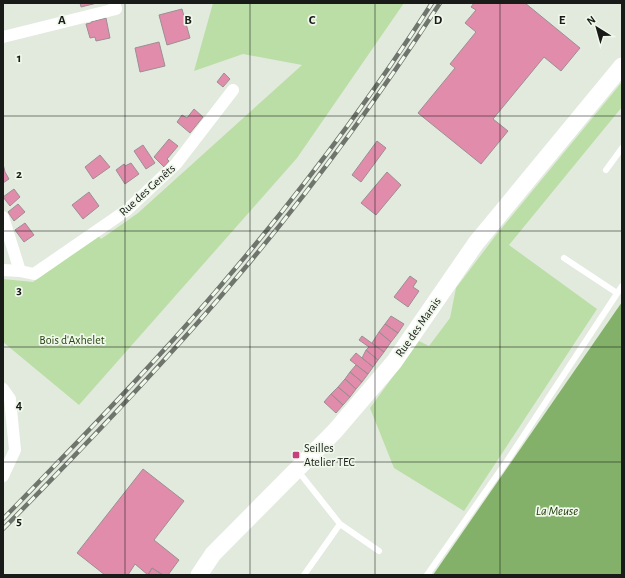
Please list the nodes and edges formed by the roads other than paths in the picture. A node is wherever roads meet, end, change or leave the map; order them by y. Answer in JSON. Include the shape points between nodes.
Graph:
{"nodes":[{"id":1,"x":114,"y":3,"type":"edge"},
{"id":2,"x":3,"y":37,"type":"edge"},
{"id":3,"x":622,"y":66,"type":"edge"},
{"id":4,"x":233,"y":90,"type":"dead end"},
{"id":5,"x":622,"y":148,"type":"edge"},
{"id":6,"x":606,"y":170,"type":"dead end"},
{"id":7,"x":3,"y":217,"type":"edge"},
{"id":8,"x":564,"y":258,"type":"dead end"},
{"id":9,"x":3,"y":270,"type":"edge"},
{"id":10,"x":20,"y":271,"type":"junction"},
{"id":11,"x":622,"y":286,"type":"edge"},
{"id":12,"x":617,"y":293,"type":"junction"},
{"id":13,"x":3,"y":389,"type":"edge"},
{"id":14,"x":297,"y":470,"type":"junction"},
{"id":15,"x":3,"y":476,"type":"edge"},
{"id":16,"x":340,"y":524,"type":"junction"},
{"id":17,"x":379,"y":552,"type":"dead end"},
{"id":18,"x":199,"y":575,"type":"edge"},
{"id":19,"x":304,"y":575,"type":"edge"},
{"id":20,"x":427,"y":575,"type":"edge"}],
"edges":[{"from":1,"to":2,"type":"street","via":[[116,9]]},
{"from":3,"to":14,"type":"main road","name":"Rue des Marais","via":[[476,243],[394,362],[335,431]]},
{"from":4,"to":10,"type":"street","name":"Rue des Genêts","via":[[176,164],[127,210],[34,274]]},
{"from":5,"to":6,"type":"lane"},
{"from":7,"to":10,"type":"street"},
{"from":8,"to":12,"type":"lane"},
{"from":9,"to":10,"type":"street","name":"Rue des Genêts"},
{"from":11,"to":12,"type":"lane"},
{"from":12,"to":20,"type":"lane","via":[[507,461]]},
{"from":13,"to":15,"type":"street","via":[[10,400],[15,450]]},
{"from":14,"to":16,"type":"lane"},
{"from":14,"to":18,"type":"main road","name":"Rue des Marais","via":[[213,554]]},
{"from":16,"to":17,"type":"lane"},
{"from":16,"to":19,"type":"lane"}]}
